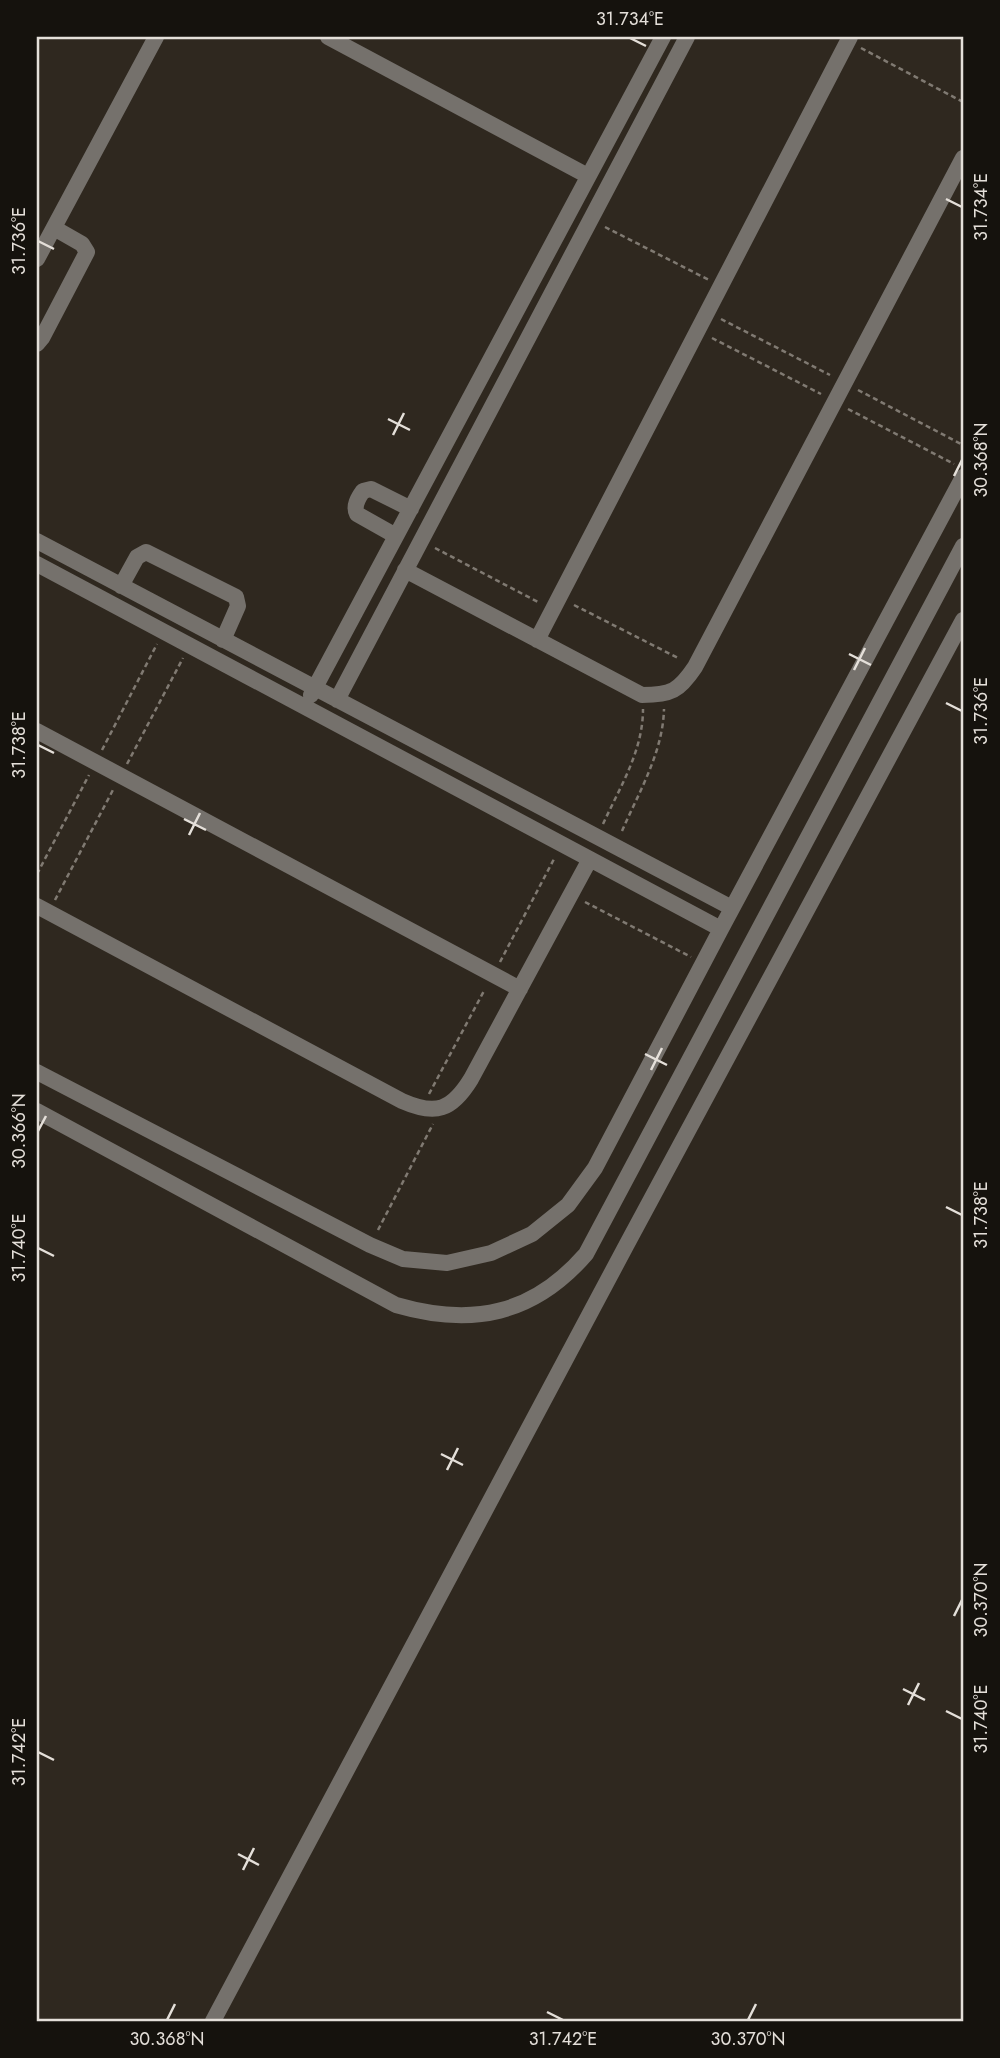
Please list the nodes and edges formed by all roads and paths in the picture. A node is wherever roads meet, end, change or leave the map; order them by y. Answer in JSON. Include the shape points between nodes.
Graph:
{"nodes":[{"id":1,"x":156,"y":37,"type":"edge"},
{"id":2,"x":328,"y":37,"type":"edge"},
{"id":3,"x":687,"y":37,"type":"edge"},
{"id":4,"x":659,"y":38,"type":"edge"},
{"id":5,"x":849,"y":39,"type":"edge"},
{"id":6,"x":963,"y":102,"type":"edge"},
{"id":7,"x":963,"y":158,"type":"edge"},
{"id":8,"x":588,"y":176,"type":"junction"},
{"id":9,"x":590,"y":220,"type":"junction"},
{"id":10,"x":54,"y":228,"type":"junction"},
{"id":11,"x":37,"y":259,"type":"edge"},
{"id":12,"x":721,"y":286,"type":"junction"},
{"id":13,"x":37,"y":344,"type":"edge"},
{"id":14,"x":963,"y":477,"type":"edge"},
{"id":15,"x":411,"y":509,"type":"junction"},
{"id":16,"x":396,"y":536,"type":"junction"},
{"id":17,"x":37,"y":541,"type":"edge"},
{"id":18,"x":421,"y":541,"type":"junction"},
{"id":19,"x":963,"y":546,"type":"edge"},
{"id":20,"x":37,"y":564,"type":"edge"},
{"id":21,"x":405,"y":570,"type":"junction"},
{"id":22,"x":121,"y":586,"type":"junction"},
{"id":23,"x":556,"y":604,"type":"junction"},
{"id":24,"x":963,"y":620,"type":"edge"},
{"id":25,"x":223,"y":640,"type":"junction"},
{"id":26,"x":537,"y":640,"type":"junction"},
{"id":27,"x":695,"y":667,"type":"junction"},
{"id":28,"x":315,"y":688,"type":"junction"},
{"id":29,"x":642,"y":695,"type":"junction"},
{"id":30,"x":664,"y":695,"type":"junction"},
{"id":31,"x":337,"y":699,"type":"junction"},
{"id":32,"x":305,"y":706,"type":"junction"},
{"id":33,"x":37,"y":731,"type":"edge"},
{"id":34,"x":597,"y":837,"type":"junction"},
{"id":35,"x":615,"y":847,"type":"junction"},
{"id":36,"x":590,"y":859,"type":"junction"},
{"id":37,"x":571,"y":894,"type":"junction"},
{"id":38,"x":37,"y":906,"type":"edge"},
{"id":39,"x":732,"y":908,"type":"junction"},
{"id":40,"x":721,"y":929,"type":"junction"},
{"id":41,"x":703,"y":964,"type":"junction"},
{"id":42,"x":520,"y":989,"type":"junction"},
{"id":43,"x":37,"y":1072,"type":"edge"},
{"id":44,"x":442,"y":1108,"type":"junction"},
{"id":45,"x":37,"y":1111,"type":"edge"},
{"id":46,"x":370,"y":1245,"type":"junction"},
{"id":47,"x":213,"y":2021,"type":"edge"}],
"edges":[{"from":1,"to":10,"type":"street"},
{"from":2,"to":8,"type":"street"},
{"from":3,"to":9,"type":"street"},
{"from":4,"to":8,"type":"street"},
{"from":5,"to":6,"type":"path"},
{"from":5,"to":12,"type":"street"},
{"from":7,"to":27,"type":"street"},
{"from":8,"to":15,"type":"street"},
{"from":9,"to":12,"type":"path"},
{"from":9,"to":18,"type":"street"},
{"from":10,"to":11,"type":"street"},
{"from":10,"to":13,"type":"street","via":[[82,244],[87,252]]},
{"from":12,"to":23,"type":"street"},
{"from":14,"to":39,"type":"street"},
{"from":15,"to":16,"type":"street"},
{"from":15,"to":16,"type":"street","via":[[372,489],[360,495],[357,514]]},
{"from":16,"to":28,"type":"street"},
{"from":17,"to":22,"type":"street"},
{"from":18,"to":21,"type":"street"},
{"from":18,"to":23,"type":"path"},
{"from":19,"to":45,"type":"street","via":[[586,1254],[549,1289],[501,1310],[466,1316],[423,1313],[396,1305]]},
{"from":20,"to":32,"type":"street"},
{"from":21,"to":26,"type":"street"},
{"from":21,"to":31,"type":"street"},
{"from":22,"to":25,"type":"street"},
{"from":22,"to":25,"type":"street","via":[[137,556],[146,552],[236,597],[238,606]]},
{"from":23,"to":26,"type":"street"},
{"from":23,"to":27,"type":"path"},
{"from":24,"to":47,"type":"street"},
{"from":25,"to":28,"type":"street"},
{"from":26,"to":29,"type":"street"},
{"from":27,"to":30,"type":"street","via":[[683,685]]},
{"from":28,"to":31,"type":"street"},
{"from":28,"to":32,"type":"street"},
{"from":29,"to":30,"type":"street"},
{"from":29,"to":34,"type":"path","via":[[638,749]]},
{"from":30,"to":35,"type":"path","via":[[655,756]]},
{"from":31,"to":34,"type":"street"},
{"from":32,"to":36,"type":"street"},
{"from":33,"to":42,"type":"street"},
{"from":34,"to":35,"type":"street"},
{"from":35,"to":39,"type":"street"},
{"from":36,"to":37,"type":"street"},
{"from":36,"to":40,"type":"street"},
{"from":37,"to":41,"type":"path"},
{"from":37,"to":42,"type":"street"},
{"from":38,"to":44,"type":"street","via":[[402,1101],[421,1110]]},
{"from":39,"to":40,"type":"street"},
{"from":40,"to":41,"type":"street"},
{"from":41,"to":46,"type":"street","via":[[595,1168],[568,1205],[533,1234],[491,1254],[447,1263],[403,1259]]},
{"from":42,"to":44,"type":"street","via":[[460,1097]]},
{"from":43,"to":46,"type":"street"},
{"from":44,"to":46,"type":"path"}]}
